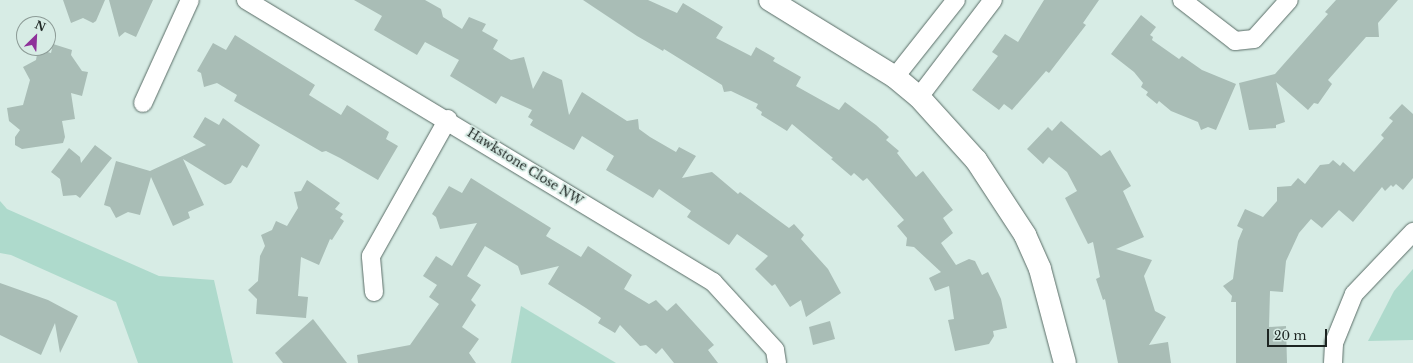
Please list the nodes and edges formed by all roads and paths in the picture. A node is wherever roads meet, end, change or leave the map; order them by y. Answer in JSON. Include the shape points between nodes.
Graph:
{"nodes":[{"id":1,"x":190,"y":0,"type":"edge"},
{"id":2,"x":246,"y":0,"type":"edge"},
{"id":3,"x":770,"y":0,"type":"edge"},
{"id":4,"x":956,"y":0,"type":"edge"},
{"id":5,"x":993,"y":0,"type":"edge"},
{"id":6,"x":1182,"y":0,"type":"edge"},
{"id":7,"x":1288,"y":0,"type":"edge"},
{"id":8,"x":895,"y":77,"type":"junction"},
{"id":9,"x":919,"y":97,"type":"junction"},
{"id":10,"x":143,"y":103,"type":"dead end"},
{"id":11,"x":448,"y":120,"type":"junction"},
{"id":12,"x":1413,"y":232,"type":"edge"},
{"id":13,"x":374,"y":292,"type":"dead end"},
{"id":14,"x":777,"y":363,"type":"edge"},
{"id":15,"x":1065,"y":363,"type":"edge"},
{"id":16,"x":1333,"y":363,"type":"edge"}],
"edges":[{"from":1,"to":10,"type":"street"},
{"from":2,"to":11,"type":"street","name":"Hawkstone Close NW"},
{"from":3,"to":8,"type":"street"},
{"from":4,"to":8,"type":"street"},
{"from":5,"to":9,"type":"street"},
{"from":6,"to":7,"type":"street","via":[[1235,41],[1254,39]]},
{"from":8,"to":9,"type":"street"},
{"from":9,"to":15,"type":"street","via":[[976,160],[1025,235],[1040,270]]},
{"from":11,"to":13,"type":"street","via":[[371,256]]},
{"from":11,"to":14,"type":"street","name":"Hawkstone Close NW","via":[[713,282],[775,350]]},
{"from":12,"to":16,"type":"street","via":[[1354,294],[1334,343]]}]}
